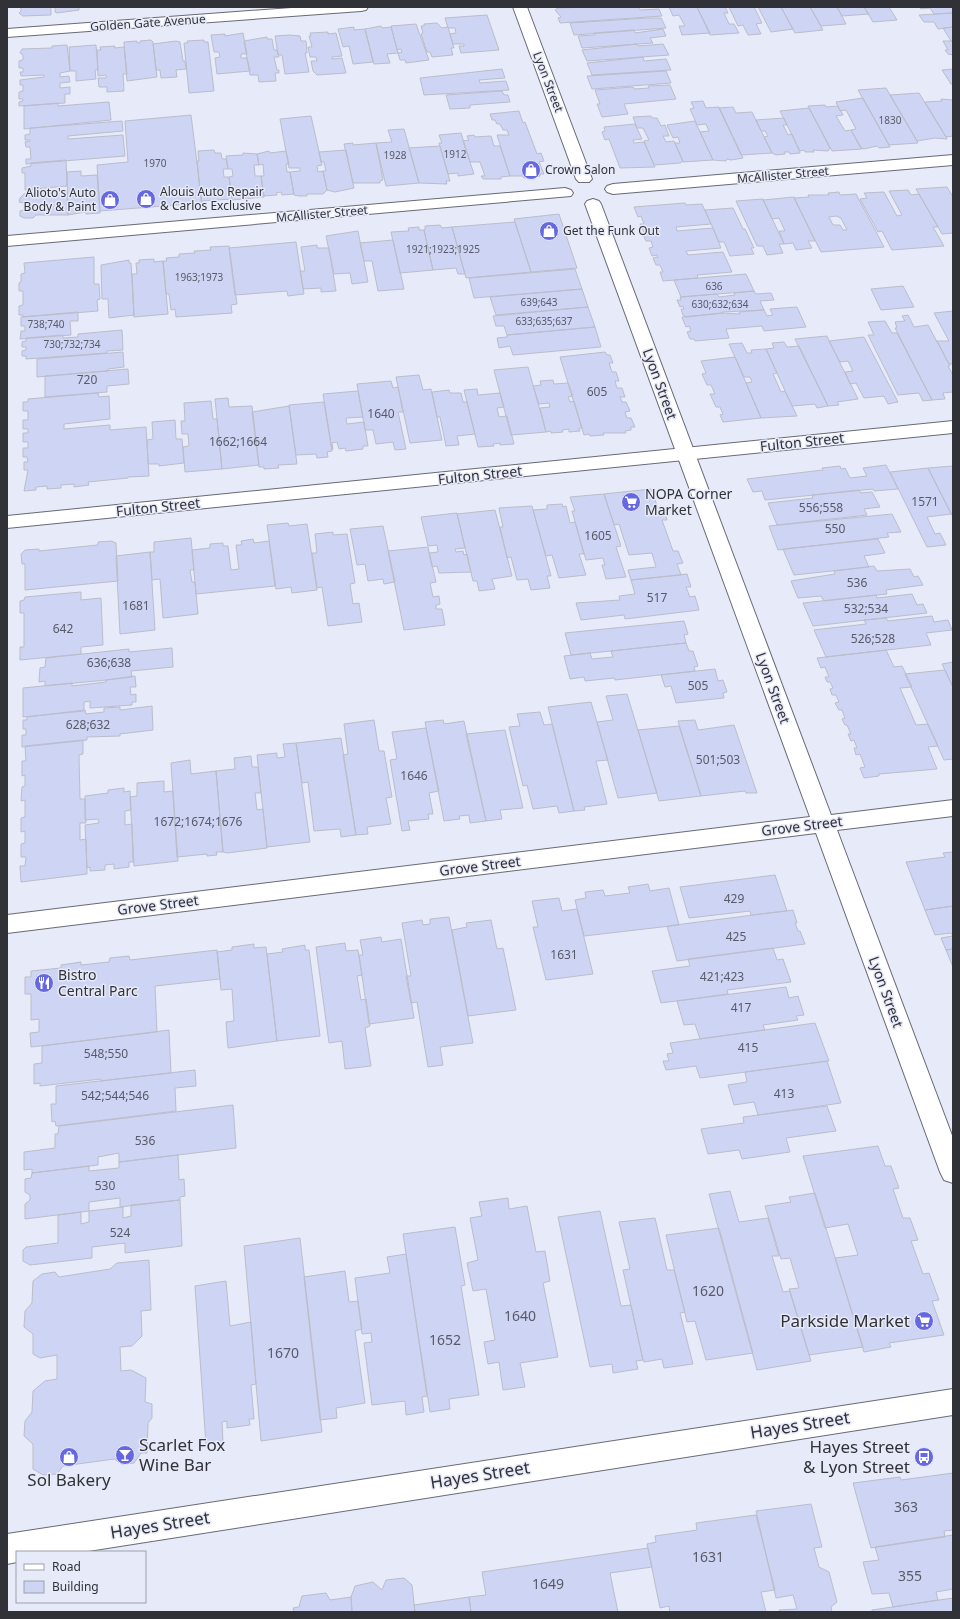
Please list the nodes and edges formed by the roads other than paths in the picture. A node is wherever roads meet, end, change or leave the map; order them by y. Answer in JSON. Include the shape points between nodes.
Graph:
{"nodes":[{"id":1,"x":361,"y":7,"type":"edge"},
{"id":2,"x":520,"y":7,"type":"edge"},
{"id":3,"x":7,"y":33,"type":"edge"},
{"id":4,"x":953,"y":160,"type":"edge"},
{"id":5,"x":599,"y":182,"type":"junction"},
{"id":6,"x":578,"y":201,"type":"junction"},
{"id":7,"x":7,"y":241,"type":"edge"},
{"id":8,"x":953,"y":427,"type":"edge"},
{"id":9,"x":686,"y":454,"type":"junction"},
{"id":10,"x":7,"y":522,"type":"edge"},
{"id":11,"x":953,"y":808,"type":"edge"},
{"id":12,"x":824,"y":824,"type":"junction"},
{"id":13,"x":7,"y":924,"type":"edge"},
{"id":14,"x":953,"y":1172,"type":"edge"},
{"id":15,"x":953,"y":1402,"type":"edge"},
{"id":16,"x":7,"y":1549,"type":"edge"}],
"edges":[{"from":1,"to":3,"type":"street","name":"Golden Gate Avenue"},
{"from":2,"to":5,"type":"street","name":"Lyon Street"},
{"from":4,"to":5,"type":"street","name":"McAllister Street"},
{"from":5,"to":6,"type":"street","name":"McAllister Street","via":[[612,196],[609,199]]},
{"from":5,"to":6,"type":"street","via":[[569,184],[564,190]]},
{"from":6,"to":7,"type":"street","name":"McAllister Street"},
{"from":6,"to":9,"type":"street","name":"Lyon Street"},
{"from":8,"to":9,"type":"street","name":"Fulton Street"},
{"from":9,"to":10,"type":"street","name":"Fulton Street"},
{"from":9,"to":12,"type":"street","name":"Lyon Street"},
{"from":11,"to":12,"type":"street","name":"Grove Street"},
{"from":12,"to":13,"type":"street","name":"Grove Street"},
{"from":12,"to":14,"type":"street","name":"Lyon Street"},
{"from":15,"to":16,"type":"street","name":"Hayes Street"}]}
